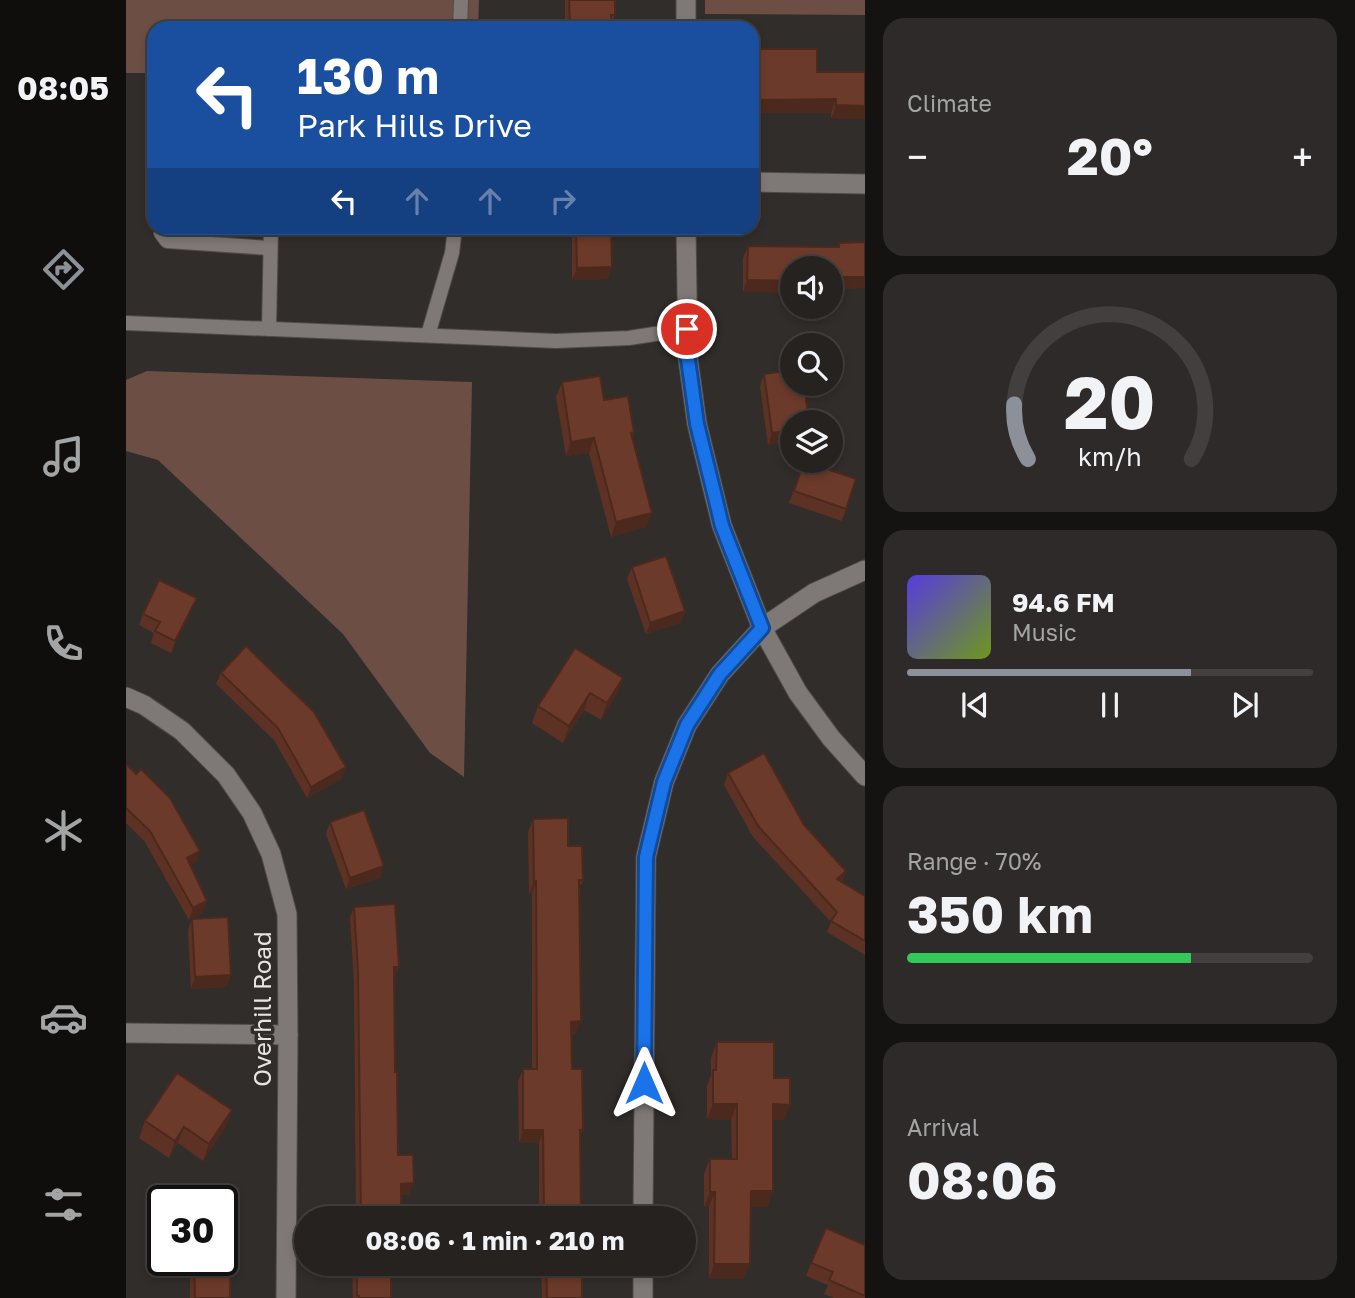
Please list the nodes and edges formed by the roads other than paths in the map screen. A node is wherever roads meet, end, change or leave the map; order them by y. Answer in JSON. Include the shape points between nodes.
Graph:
{"nodes":[{"id":1,"x":461,"y":0,"type":"edge"},
{"id":2,"x":686,"y":0,"type":"edge"},
{"id":3,"x":460,"y":21,"type":"edge"},
{"id":4,"x":686,"y":21,"type":"edge"},
{"id":5,"x":759,"y":182,"type":"edge"},
{"id":6,"x":865,"y":184,"type":"edge"},
{"id":7,"x":162,"y":235,"type":"edge"},
{"id":8,"x":271,"y":235,"type":"edge"},
{"id":9,"x":454,"y":235,"type":"edge"},
{"id":10,"x":685,"y":235,"type":"edge"},
{"id":11,"x":270,"y":248,"type":"junction"},
{"id":12,"x":126,"y":323,"type":"edge"},
{"id":13,"x":269,"y":329,"type":"junction"},
{"id":14,"x":687,"y":329,"type":"junction"},
{"id":15,"x":428,"y":335,"type":"junction"},
{"id":16,"x":865,"y":570,"type":"edge"},
{"id":17,"x":762,"y":628,"type":"junction"},
{"id":18,"x":126,"y":697,"type":"edge"},
{"id":19,"x":865,"y":776,"type":"edge"},
{"id":20,"x":126,"y":1033,"type":"edge"},
{"id":21,"x":288,"y":1035,"type":"junction"},
{"id":22,"x":643,"y":1206,"type":"edge"},
{"id":23,"x":643,"y":1276,"type":"edge"},
{"id":24,"x":286,"y":1298,"type":"edge"},
{"id":25,"x":643,"y":1298,"type":"edge"}],
"edges":[{"from":1,"to":3,"type":"lane"},
{"from":2,"to":4,"type":"street"},
{"from":5,"to":6,"type":"street"},
{"from":7,"to":11,"type":"lane","via":[[167,241]]},
{"from":8,"to":11,"type":"lane"},
{"from":9,"to":15,"type":"lane"},
{"from":10,"to":14,"type":"street"},
{"from":11,"to":13,"type":"lane"},
{"from":12,"to":13,"type":"lane"},
{"from":13,"to":15,"type":"lane"},
{"from":14,"to":15,"type":"lane","via":[[629,338],[556,341]]},
{"from":14,"to":17,"type":"street","via":[[697,424],[722,526]]},
{"from":16,"to":17,"type":"street","via":[[814,593]]},
{"from":17,"to":19,"type":"street","via":[[798,693]]},
{"from":17,"to":22,"type":"street","via":[[720,674],[687,725],[664,782],[646,857]]},
{"from":18,"to":21,"type":"street","name":"Overhill Road","via":[[182,731],[226,775],[252,813],[271,854],[287,914]]},
{"from":20,"to":21,"type":"street"},
{"from":21,"to":24,"type":"street","name":"Overhill Road"},
{"from":23,"to":25,"type":"street"}]}
